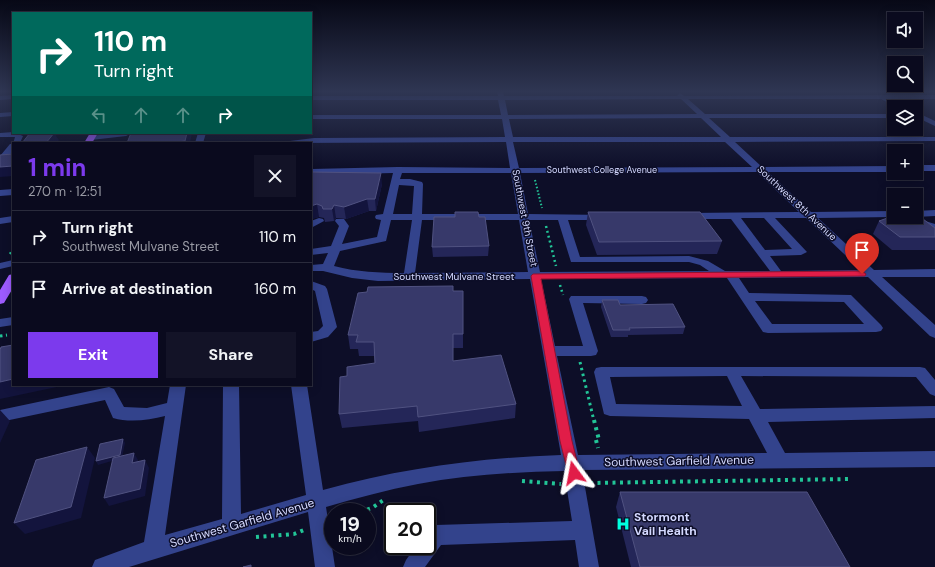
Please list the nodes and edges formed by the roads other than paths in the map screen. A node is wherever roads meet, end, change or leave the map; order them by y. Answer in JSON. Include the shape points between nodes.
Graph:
{"nodes":[{"id":1,"x":416,"y":117,"type":"edge"},
{"id":2,"x":506,"y":117,"type":"edge"},
{"id":3,"x":704,"y":117,"type":"edge"},
{"id":4,"x":312,"y":118,"type":"edge"},
{"id":5,"x":923,"y":119,"type":"edge"},
{"id":6,"x":935,"y":124,"type":"edge"},
{"id":7,"x":14,"y":134,"type":"edge"},
{"id":8,"x":128,"y":134,"type":"edge"},
{"id":9,"x":91,"y":138,"type":"edge"},
{"id":10,"x":728,"y":139,"type":"junction"},
{"id":11,"x":935,"y":139,"type":"edge"},
{"id":12,"x":510,"y":140,"type":"junction"},
{"id":13,"x":16,"y":142,"type":"edge"},
{"id":14,"x":298,"y":142,"type":"edge"},
{"id":15,"x":12,"y":147,"type":"edge"},
{"id":16,"x":12,"y":157,"type":"edge"},
{"id":17,"x":1,"y":159,"type":"edge"},
{"id":18,"x":887,"y":168,"type":"edge"},
{"id":19,"x":923,"y":168,"type":"edge"},
{"id":20,"x":935,"y":168,"type":"edge"},
{"id":21,"x":760,"y":169,"type":"junction"},
{"id":22,"x":398,"y":170,"type":"junction"},
{"id":23,"x":515,"y":170,"type":"junction"},
{"id":24,"x":312,"y":172,"type":"edge"},
{"id":25,"x":395,"y":182,"type":"junction"},
{"id":26,"x":12,"y":184,"type":"edge"},
{"id":27,"x":0,"y":186,"type":"edge"},
{"id":28,"x":12,"y":192,"type":"edge"},
{"id":29,"x":0,"y":193,"type":"edge"},
{"id":30,"x":866,"y":214,"type":"junction"},
{"id":31,"x":887,"y":214,"type":"edge"},
{"id":32,"x":923,"y":214,"type":"edge"},
{"id":33,"x":935,"y":214,"type":"edge"},
{"id":34,"x":733,"y":215,"type":"junction"},
{"id":35,"x":766,"y":215,"type":"junction"},
{"id":36,"x":809,"y":215,"type":"junction"},
{"id":37,"x":616,"y":216,"type":"edge"},
{"id":38,"x":678,"y":216,"type":"edge"},
{"id":39,"x":384,"y":217,"type":"junction"},
{"id":40,"x":417,"y":217,"type":"junction"},
{"id":41,"x":524,"y":217,"type":"junction"},
{"id":42,"x":562,"y":217,"type":"junction"},
{"id":43,"x":12,"y":219,"type":"edge"},
{"id":44,"x":0,"y":221,"type":"edge"},
{"id":45,"x":340,"y":221,"type":"dead end"},
{"id":46,"x":935,"y":227,"type":"edge"},
{"id":47,"x":335,"y":249,"type":"junction"},
{"id":48,"x":312,"y":252,"type":"edge"},
{"id":49,"x":762,"y":253,"type":"junction"},
{"id":50,"x":591,"y":260,"type":"junction"},
{"id":51,"x":12,"y":263,"type":"edge"},
{"id":52,"x":0,"y":266,"type":"edge"},
{"id":53,"x":312,"y":268,"type":"edge"},
{"id":54,"x":327,"y":268,"type":"junction"},
{"id":55,"x":935,"y":273,"type":"edge"},
{"id":56,"x":778,"y":274,"type":"junction"},
{"id":57,"x":872,"y":274,"type":"junction"},
{"id":58,"x":727,"y":275,"type":"junction"},
{"id":59,"x":536,"y":276,"type":"junction"},
{"id":60,"x":598,"y":276,"type":"junction"},
{"id":61,"x":409,"y":277,"type":"junction"},
{"id":62,"x":12,"y":281,"type":"edge"},
{"id":63,"x":312,"y":285,"type":"edge"},
{"id":64,"x":746,"y":297,"type":"junction"},
{"id":65,"x":0,"y":300,"type":"edge"},
{"id":66,"x":642,"y":300,"type":"dead end"},
{"id":67,"x":12,"y":321,"type":"edge"},
{"id":68,"x":0,"y":323,"type":"edge"},
{"id":69,"x":935,"y":333,"type":"edge"},
{"id":70,"x":312,"y":337,"type":"edge"},
{"id":71,"x":550,"y":352,"type":"junction"},
{"id":72,"x":730,"y":371,"type":"junction"},
{"id":73,"x":178,"y":386,"type":"edge"},
{"id":74,"x":231,"y":386,"type":"edge"},
{"id":75,"x":299,"y":386,"type":"edge"},
{"id":76,"x":935,"y":390,"type":"edge"},
{"id":77,"x":175,"y":408,"type":"junction"},
{"id":78,"x":935,"y":412,"type":"edge"},
{"id":79,"x":755,"y":414,"type":"junction"},
{"id":80,"x":0,"y":416,"type":"edge"},
{"id":81,"x":935,"y":459,"type":"edge"},
{"id":82,"x":780,"y":460,"type":"junction"},
{"id":83,"x":571,"y":463,"type":"junction"},
{"id":84,"x":316,"y":502,"type":"junction"},
{"id":85,"x":232,"y":526,"type":"junction"},
{"id":86,"x":583,"y":530,"type":"junction"},
{"id":87,"x":153,"y":549,"type":"junction"},
{"id":88,"x":102,"y":567,"type":"edge"},
{"id":89,"x":325,"y":567,"type":"edge"},
{"id":90,"x":413,"y":567,"type":"edge"},
{"id":91,"x":589,"y":567,"type":"edge"}],
"edges":[{"from":1,"to":4,"type":"street"},
{"from":2,"to":12,"type":"street","name":"Southwest 9th Street"},
{"from":3,"to":10,"type":"street","name":"Southwest 8th Avenue"},
{"from":5,"to":6,"type":"street"},
{"from":7,"to":13,"type":"street","via":[[19,136]]},
{"from":8,"to":9,"type":"street"},
{"from":10,"to":11,"type":"street"},
{"from":10,"to":12,"type":"street"},
{"from":10,"to":21,"type":"street","name":"Southwest 8th Avenue"},
{"from":12,"to":14,"type":"street"},
{"from":12,"to":23,"type":"street","name":"Southwest 9th Street"},
{"from":15,"to":17,"type":"street"},
{"from":16,"to":17,"type":"street"},
{"from":18,"to":21,"type":"street","name":"Southwest College Avenue"},
{"from":19,"to":20,"type":"street"},
{"from":21,"to":23,"type":"street","name":"Southwest College Avenue"},
{"from":21,"to":36,"type":"street","name":"Southwest 8th Avenue"},
{"from":22,"to":23,"type":"street","name":"Southwest College Avenue"},
{"from":22,"to":24,"type":"street","name":"Southwest College Avenue"},
{"from":22,"to":25,"type":"street"},
{"from":23,"to":41,"type":"street","name":"Southwest 9th Street"},
{"from":25,"to":39,"type":"street"},
{"from":25,"to":40,"type":"street","via":[[419,184]]},
{"from":26,"to":27,"type":"street"},
{"from":28,"to":29,"type":"street"},
{"from":30,"to":31,"type":"street"},
{"from":30,"to":36,"type":"street"},
{"from":30,"to":46,"type":"street","via":[[884,220],[910,220]]},
{"from":32,"to":33,"type":"street"},
{"from":34,"to":35,"type":"street"},
{"from":34,"to":38,"type":"street"},
{"from":34,"to":49,"type":"street"},
{"from":35,"to":36,"type":"street"},
{"from":35,"to":49,"type":"street","via":[[801,252]]},
{"from":36,"to":57,"type":"street","name":"Southwest 8th Avenue"},
{"from":37,"to":42,"type":"street"},
{"from":39,"to":40,"type":"street"},
{"from":39,"to":47,"type":"street","via":[[382,239]]},
{"from":40,"to":41,"type":"street"},
{"from":40,"to":61,"type":"street"},
{"from":41,"to":42,"type":"street"},
{"from":41,"to":59,"type":"street","name":"Southwest 9th Street"},
{"from":42,"to":50,"type":"street","via":[[575,260]]},
{"from":43,"to":44,"type":"street"},
{"from":45,"to":47,"type":"street","via":[[344,226]]},
{"from":47,"to":48,"type":"street"},
{"from":47,"to":54,"type":"street"},
{"from":49,"to":56,"type":"street"},
{"from":50,"to":58,"type":"street","via":[[689,259],[704,263]]},
{"from":50,"to":60,"type":"street"},
{"from":51,"to":52,"type":"street"},
{"from":53,"to":54,"type":"street","name":"Southwest Mulvane Street"},
{"from":54,"to":61,"type":"street","name":"Southwest Mulvane Street","via":[[378,277]]},
{"from":55,"to":57,"type":"street","name":"Southwest Mulvane Street"},
{"from":56,"to":57,"type":"street","name":"Southwest Mulvane Street"},
{"from":56,"to":58,"type":"street","name":"Southwest Mulvane Street"},
{"from":57,"to":69,"type":"street","name":"Southwest 8th Avenue"},
{"from":58,"to":60,"type":"street","name":"Southwest Mulvane Street"},
{"from":58,"to":64,"type":"street"},
{"from":59,"to":60,"type":"street","name":"Southwest Mulvane Street"},
{"from":59,"to":61,"type":"street","name":"Southwest Mulvane Street"},
{"from":59,"to":71,"type":"street","name":"Southwest 9th Street"},
{"from":62,"to":65,"type":"main road"},
{"from":63,"to":70,"type":"street","via":[[321,289],[330,327],[323,334]]},
{"from":64,"to":64,"type":"street","via":[[768,329],[876,328],[847,298]]},
{"from":66,"to":71,"type":"street","via":[[575,299],[591,351]]},
{"from":67,"to":68,"type":"street"},
{"from":71,"to":83,"type":"street","name":"Southwest 9th Street"},
{"from":72,"to":76,"type":"street","via":[[920,372]]},
{"from":72,"to":79,"type":"street"},
{"from":72,"to":79,"type":"street","via":[[601,372],[610,410]]},
{"from":73,"to":77,"type":"street"},
{"from":74,"to":85,"type":"street"},
{"from":75,"to":84,"type":"street"},
{"from":77,"to":80,"type":"street","via":[[147,414],[119,413],[109,393]]},
{"from":77,"to":87,"type":"street"},
{"from":78,"to":79,"type":"street"},
{"from":79,"to":82,"type":"street"},
{"from":81,"to":82,"type":"street","name":"Southwest Garfield Avenue"},
{"from":82,"to":83,"type":"street","name":"Southwest Garfield Avenue"},
{"from":83,"to":84,"type":"street","name":"Southwest Garfield Avenue","via":[[442,472],[396,480]]},
{"from":83,"to":86,"type":"street","name":"Southwest 9th Street"},
{"from":84,"to":85,"type":"street","name":"Southwest Garfield Avenue"},
{"from":84,"to":89,"type":"street"},
{"from":85,"to":87,"type":"street","name":"Southwest Garfield Avenue"},
{"from":86,"to":90,"type":"street","via":[[436,534]]},
{"from":86,"to":91,"type":"street","name":"Southwest 9th Street"},
{"from":87,"to":88,"type":"street","name":"Southwest Garfield Avenue"}]}
